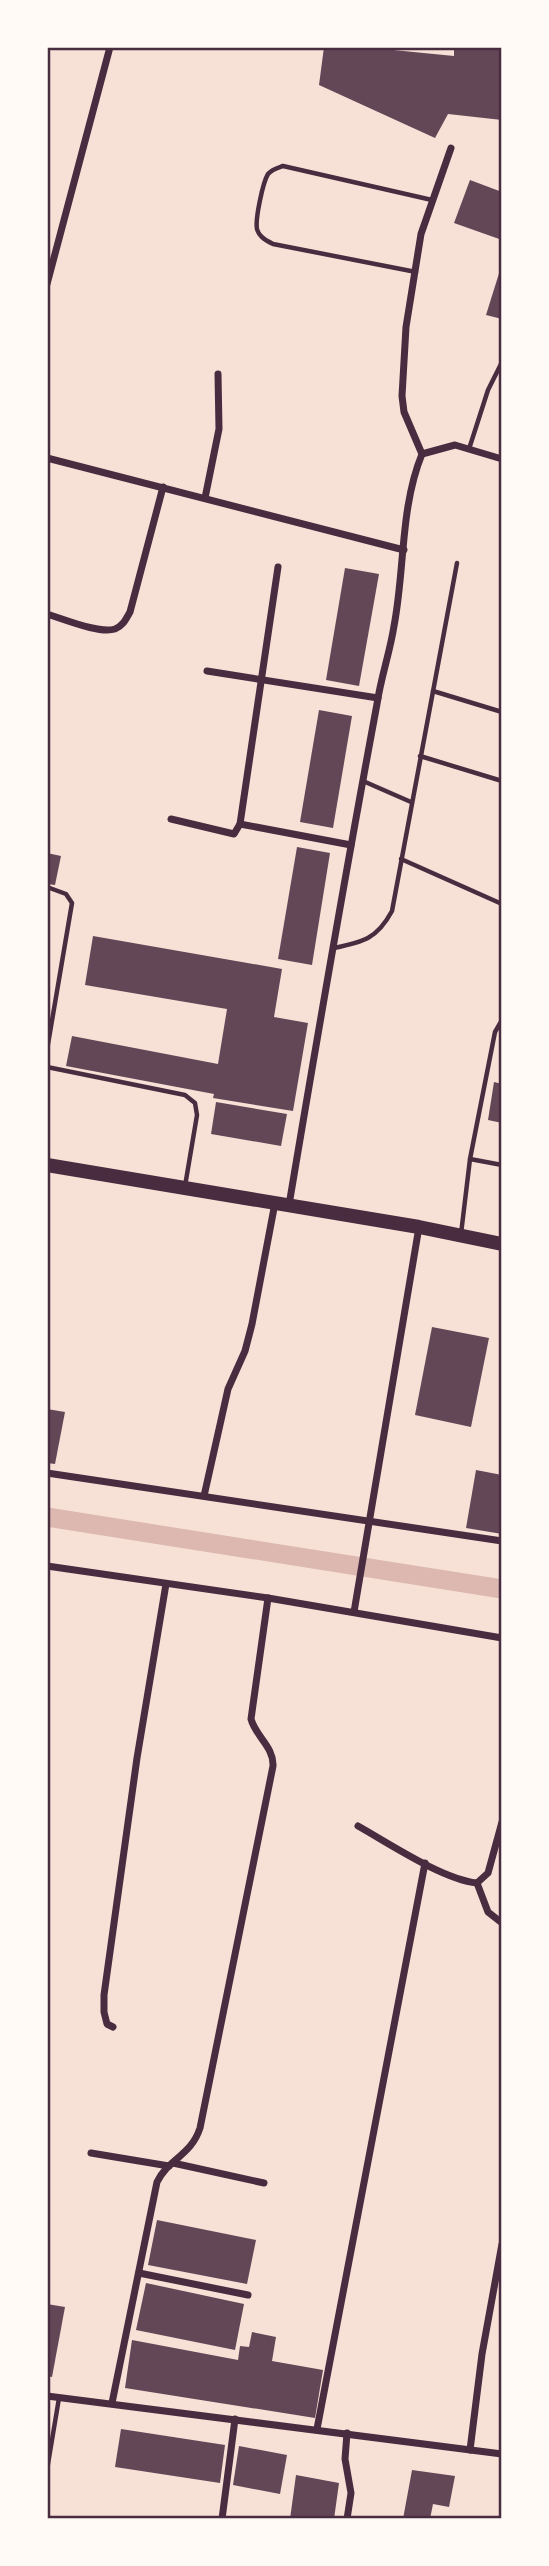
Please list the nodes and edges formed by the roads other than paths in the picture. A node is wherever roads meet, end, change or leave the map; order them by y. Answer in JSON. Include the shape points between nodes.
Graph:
{"nodes":[{"id":1,"x":110,"y":47,"type":"edge"},
{"id":2,"x":451,"y":148,"type":"dead end"},
{"id":3,"x":432,"y":200,"type":"junction"},
{"id":4,"x":417,"y":272,"type":"junction"},
{"id":5,"x":47,"y":284,"type":"edge"},
{"id":6,"x":502,"y":362,"type":"edge"},
{"id":7,"x":218,"y":374,"type":"dead end"},
{"id":8,"x":469,"y":449,"type":"junction"},
{"id":9,"x":422,"y":454,"type":"junction"},
{"id":10,"x":47,"y":458,"type":"edge"},
{"id":11,"x":502,"y":459,"type":"edge"},
{"id":12,"x":163,"y":487,"type":"junction"},
{"id":13,"x":205,"y":498,"type":"junction"},
{"id":14,"x":404,"y":550,"type":"junction"},
{"id":15,"x":457,"y":563,"type":"dead end"},
{"id":16,"x":278,"y":566,"type":"dead end"},
{"id":17,"x":47,"y":614,"type":"edge"},
{"id":18,"x":207,"y":671,"type":"dead end"},
{"id":19,"x":261,"y":679,"type":"junction"},
{"id":20,"x":433,"y":691,"type":"junction"},
{"id":21,"x":378,"y":698,"type":"junction"},
{"id":22,"x":502,"y":712,"type":"edge"},
{"id":23,"x":420,"y":756,"type":"junction"},
{"id":24,"x":362,"y":781,"type":"junction"},
{"id":25,"x":502,"y":781,"type":"edge"},
{"id":26,"x":411,"y":802,"type":"junction"},
{"id":27,"x":171,"y":819,"type":"dead end"},
{"id":28,"x":240,"y":824,"type":"junction"},
{"id":29,"x":351,"y":845,"type":"junction"},
{"id":30,"x":401,"y":859,"type":"junction"},
{"id":31,"x":47,"y":887,"type":"edge"},
{"id":32,"x":502,"y":904,"type":"edge"},
{"id":33,"x":334,"y":948,"type":"junction"},
{"id":34,"x":502,"y":1020,"type":"edge"},
{"id":35,"x":47,"y":1050,"type":"edge"},
{"id":36,"x":47,"y":1067,"type":"edge"},
{"id":37,"x":470,"y":1159,"type":"junction"},
{"id":38,"x":47,"y":1164,"type":"edge"},
{"id":39,"x":502,"y":1165,"type":"edge"},
{"id":40,"x":185,"y":1187,"type":"junction"},
{"id":41,"x":282,"y":1204,"type":"junction"},
{"id":42,"x":419,"y":1227,"type":"junction"},
{"id":43,"x":460,"y":1237,"type":"junction"},
{"id":44,"x":502,"y":1244,"type":"edge"},
{"id":45,"x":47,"y":1473,"type":"edge"},
{"id":46,"x":204,"y":1496,"type":"junction"},
{"id":47,"x":369,"y":1521,"type":"junction"},
{"id":48,"x":502,"y":1541,"type":"edge"},
{"id":49,"x":47,"y":1566,"type":"edge"},
{"id":50,"x":166,"y":1584,"type":"junction"},
{"id":51,"x":268,"y":1598,"type":"junction"},
{"id":52,"x":354,"y":1612,"type":"junction"},
{"id":53,"x":502,"y":1638,"type":"edge"},
{"id":54,"x":502,"y":1822,"type":"edge"},
{"id":55,"x":358,"y":1826,"type":"dead end"},
{"id":56,"x":425,"y":1863,"type":"junction"},
{"id":57,"x":477,"y":1883,"type":"junction"},
{"id":58,"x":502,"y":1923,"type":"edge"},
{"id":59,"x":113,"y":2027,"type":"dead end"},
{"id":60,"x":91,"y":2153,"type":"dead end"},
{"id":61,"x":171,"y":2165,"type":"junction"},
{"id":62,"x":264,"y":2183,"type":"dead end"},
{"id":63,"x":502,"y":2244,"type":"edge"},
{"id":64,"x":139,"y":2273,"type":"junction"},
{"id":65,"x":248,"y":2295,"type":"dead end"},
{"id":66,"x":47,"y":2396,"type":"edge"},
{"id":67,"x":59,"y":2398,"type":"junction"},
{"id":68,"x":112,"y":2403,"type":"junction"},
{"id":69,"x":235,"y":2419,"type":"junction"},
{"id":70,"x":317,"y":2429,"type":"junction"},
{"id":71,"x":347,"y":2433,"type":"junction"},
{"id":72,"x":470,"y":2450,"type":"junction"},
{"id":73,"x":502,"y":2455,"type":"edge"},
{"id":74,"x":47,"y":2470,"type":"edge"},
{"id":75,"x":47,"y":2499,"type":"edge"},
{"id":76,"x":48,"y":2519,"type":"edge"},
{"id":77,"x":222,"y":2519,"type":"edge"},
{"id":78,"x":347,"y":2519,"type":"edge"}],
"edges":[{"from":1,"to":5,"type":"street"},
{"from":2,"to":3,"type":"street"},
{"from":3,"to":4,"type":"street","via":[[421,234]]},
{"from":3,"to":4,"type":"lane","via":[[283,166],[267,175],[259,206],[257,230],[273,244]]},
{"from":4,"to":9,"type":"street","via":[[406,327],[402,396]]},
{"from":6,"to":8,"type":"lane"},
{"from":7,"to":13,"type":"street","via":[[219,429]]},
{"from":8,"to":9,"type":"street","via":[[455,445]]},
{"from":8,"to":11,"type":"street"},
{"from":9,"to":14,"type":"street","via":[[409,503]]},
{"from":10,"to":12,"type":"street"},
{"from":12,"to":13,"type":"street"},
{"from":12,"to":17,"type":"street","via":[[124,623],[104,630]]},
{"from":13,"to":14,"type":"street"},
{"from":14,"to":21,"type":"street"},
{"from":15,"to":20,"type":"lane"},
{"from":16,"to":19,"type":"street"},
{"from":18,"to":19,"type":"street"},
{"from":19,"to":21,"type":"street"},
{"from":19,"to":28,"type":"street"},
{"from":20,"to":22,"type":"lane"},
{"from":20,"to":23,"type":"lane"},
{"from":21,"to":24,"type":"street"},
{"from":23,"to":25,"type":"lane"},
{"from":23,"to":26,"type":"lane"},
{"from":24,"to":26,"type":"lane"},
{"from":24,"to":29,"type":"street"},
{"from":26,"to":30,"type":"lane"},
{"from":27,"to":28,"type":"street","via":[[234,834]]},
{"from":28,"to":29,"type":"street"},
{"from":29,"to":33,"type":"street"},
{"from":30,"to":32,"type":"lane"},
{"from":30,"to":33,"type":"lane","via":[[392,911],[385,925],[367,941]]},
{"from":31,"to":35,"type":"lane","via":[[66,894],[72,903]]},
{"from":33,"to":41,"type":"street"},
{"from":34,"to":37,"type":"lane","via":[[495,1032]]},
{"from":36,"to":40,"type":"lane","via":[[185,1095],[195,1103]]},
{"from":37,"to":39,"type":"lane"},
{"from":37,"to":43,"type":"lane"},
{"from":38,"to":40,"type":"main road"},
{"from":40,"to":41,"type":"main road"},
{"from":41,"to":42,"type":"main road"},
{"from":41,"to":46,"type":"street","via":[[245,1351],[228,1389]]},
{"from":42,"to":43,"type":"main road"},
{"from":42,"to":47,"type":"street"},
{"from":43,"to":44,"type":"main road"},
{"from":45,"to":46,"type":"street"},
{"from":46,"to":47,"type":"street"},
{"from":47,"to":48,"type":"street"},
{"from":47,"to":52,"type":"street"},
{"from":49,"to":50,"type":"street"},
{"from":50,"to":51,"type":"street"},
{"from":50,"to":59,"type":"street","via":[[104,1995],[107,2024]]},
{"from":51,"to":52,"type":"street"},
{"from":51,"to":61,"type":"street","via":[[251,1719],[272,1753],[273,1766],[201,2127],[193,2146]]},
{"from":52,"to":53,"type":"street"},
{"from":54,"to":57,"type":"street","via":[[488,1873]]},
{"from":55,"to":56,"type":"street"},
{"from":56,"to":57,"type":"street"},
{"from":56,"to":70,"type":"street"},
{"from":57,"to":58,"type":"street","via":[[488,1912]]},
{"from":60,"to":61,"type":"street"},
{"from":61,"to":62,"type":"street"},
{"from":61,"to":64,"type":"street","via":[[157,2182]]},
{"from":63,"to":72,"type":"street"},
{"from":64,"to":65,"type":"street"},
{"from":64,"to":68,"type":"street"},
{"from":66,"to":67,"type":"street"},
{"from":67,"to":68,"type":"street"},
{"from":67,"to":74,"type":"lane"},
{"from":68,"to":69,"type":"street"},
{"from":69,"to":70,"type":"street"},
{"from":69,"to":77,"type":"street"},
{"from":70,"to":71,"type":"street"},
{"from":71,"to":72,"type":"street"},
{"from":71,"to":78,"type":"street","via":[[345,2459],[351,2493]]},
{"from":72,"to":73,"type":"street"},
{"from":75,"to":76,"type":"lane"}]}
